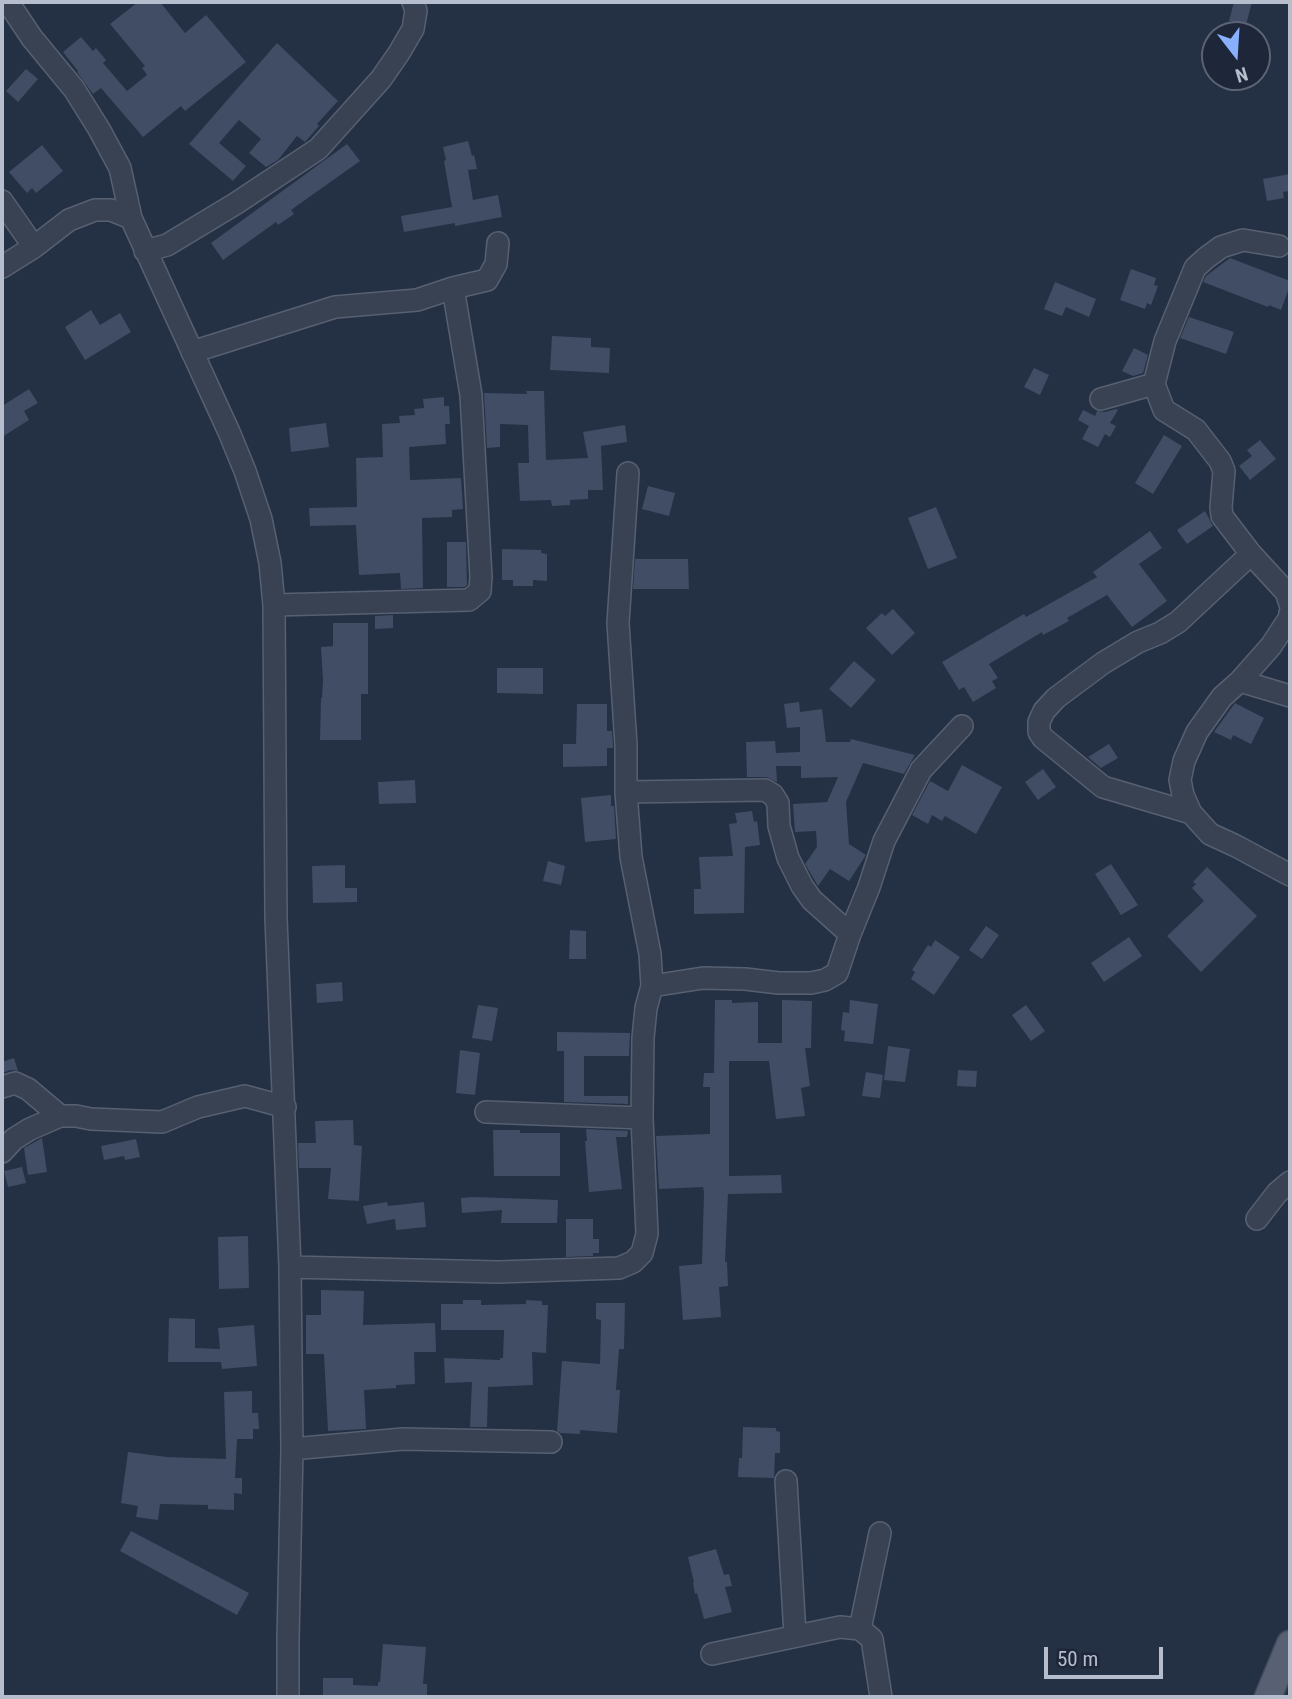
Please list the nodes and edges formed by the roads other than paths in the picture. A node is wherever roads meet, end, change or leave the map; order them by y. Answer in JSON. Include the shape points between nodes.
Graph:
{"nodes":[{"id":1,"x":8,"y":2,"type":"edge"},
{"id":2,"x":413,"y":2,"type":"edge"},
{"id":3,"x":2,"y":201,"type":"edge"},
{"id":4,"x":131,"y":218,"type":"junction"},
{"id":5,"x":498,"y":243,"type":"dead end"},
{"id":6,"x":1279,"y":246,"type":"dead end"},
{"id":7,"x":34,"y":247,"type":"junction"},
{"id":8,"x":145,"y":251,"type":"junction"},
{"id":9,"x":2,"y":267,"type":"edge"},
{"id":10,"x":453,"y":289,"type":"junction"},
{"id":11,"x":192,"y":352,"type":"junction"},
{"id":12,"x":1154,"y":384,"type":"junction"},
{"id":13,"x":1101,"y":399,"type":"dead end"},
{"id":14,"x":628,"y":473,"type":"dead end"},
{"id":15,"x":1251,"y":554,"type":"junction"},
{"id":16,"x":1290,"y":604,"type":"edge"},
{"id":17,"x":274,"y":605,"type":"junction"},
{"id":18,"x":1290,"y":613,"type":"edge"},
{"id":19,"x":1240,"y":681,"type":"junction"},
{"id":20,"x":1290,"y":696,"type":"edge"},
{"id":21,"x":962,"y":726,"type":"dead end"},
{"id":22,"x":626,"y":792,"type":"junction"},
{"id":23,"x":1191,"y":813,"type":"junction"},
{"id":24,"x":1290,"y":875,"type":"edge"},
{"id":25,"x":850,"y":933,"type":"junction"},
{"id":26,"x":652,"y":986,"type":"junction"},
{"id":27,"x":2,"y":1087,"type":"edge"},
{"id":28,"x":285,"y":1107,"type":"junction"},
{"id":29,"x":486,"y":1112,"type":"dead end"},
{"id":30,"x":60,"y":1116,"type":"junction"},
{"id":31,"x":642,"y":1118,"type":"junction"},
{"id":32,"x":2,"y":1152,"type":"edge"},
{"id":33,"x":1290,"y":1182,"type":"edge"},
{"id":34,"x":1257,"y":1219,"type":"dead end"},
{"id":35,"x":290,"y":1267,"type":"junction"},
{"id":36,"x":551,"y":1442,"type":"dead end"},
{"id":37,"x":292,"y":1449,"type":"junction"},
{"id":38,"x":786,"y":1481,"type":"dead end"},
{"id":39,"x":880,"y":1533,"type":"dead end"},
{"id":40,"x":860,"y":1629,"type":"junction"},
{"id":41,"x":795,"y":1635,"type":"junction"},
{"id":42,"x":1290,"y":1644,"type":"edge"},
{"id":43,"x":712,"y":1654,"type":"dead end"},
{"id":44,"x":288,"y":1697,"type":"edge"},
{"id":45,"x":881,"y":1697,"type":"edge"},
{"id":46,"x":1268,"y":1697,"type":"edge"}],
"edges":[{"from":1,"to":4,"type":"street","via":[[99,129],[120,168]]},
{"from":2,"to":8,"type":"street","via":[[413,29],[399,53],[318,149],[167,246]]},
{"from":3,"to":7,"type":"street"},
{"from":4,"to":7,"type":"street","via":[[95,210],[69,220]]},
{"from":4,"to":8,"type":"street"},
{"from":5,"to":10,"type":"street","via":[[496,264],[487,280]]},
{"from":6,"to":12,"type":"street","via":[[1243,240],[1221,247],[1195,268],[1165,341]]},
{"from":7,"to":9,"type":"street"},
{"from":8,"to":11,"type":"street"},
{"from":10,"to":11,"type":"street","via":[[418,300],[335,307]]},
{"from":10,"to":17,"type":"street","via":[[471,395],[480,591],[469,600]]},
{"from":11,"to":17,"type":"street","via":[[229,432],[261,519]]},
{"from":12,"to":13,"type":"street"},
{"from":12,"to":15,"type":"street","via":[[1164,410],[1196,430],[1220,461],[1223,516]]},
{"from":14,"to":22,"type":"street","via":[[618,623]]},
{"from":15,"to":16,"type":"street","via":[[1286,592]]},
{"from":15,"to":23,"type":"street","via":[[1178,622],[1103,663],[1056,698],[1039,722],[1044,738],[1103,787]]},
{"from":17,"to":28,"type":"street","via":[[276,918]]},
{"from":18,"to":19,"type":"street"},
{"from":19,"to":20,"type":"street"},
{"from":19,"to":23,"type":"street","via":[[1197,732],[1184,761],[1180,780]]},
{"from":21,"to":25,"type":"street","via":[[921,770],[884,841]]},
{"from":22,"to":25,"type":"street","via":[[765,790],[773,795],[788,858],[802,886]]},
{"from":22,"to":26,"type":"street","via":[[631,857]]},
{"from":23,"to":24,"type":"street","via":[[1210,834]]},
{"from":25,"to":26,"type":"street","via":[[837,973],[825,980],[779,983],[703,978]]},
{"from":26,"to":31,"type":"street","via":[[643,1038]]},
{"from":27,"to":30,"type":"street","via":[[15,1083],[28,1089]]},
{"from":28,"to":30,"type":"street","via":[[245,1096],[198,1107],[162,1122]]},
{"from":28,"to":35,"type":"street"},
{"from":29,"to":31,"type":"street"},
{"from":30,"to":32,"type":"street","via":[[30,1129]]},
{"from":31,"to":35,"type":"street","via":[[647,1234],[642,1253],[619,1268],[498,1272]]},
{"from":33,"to":34,"type":"street"},
{"from":35,"to":37,"type":"street"},
{"from":36,"to":37,"type":"street","via":[[403,1439]]},
{"from":37,"to":44,"type":"street"},
{"from":38,"to":41,"type":"street"},
{"from":39,"to":40,"type":"street"},
{"from":40,"to":41,"type":"street","via":[[840,1627]]},
{"from":40,"to":45,"type":"street","via":[[872,1639]]},
{"from":41,"to":43,"type":"street"},
{"from":42,"to":46,"type":"main road"}]}
